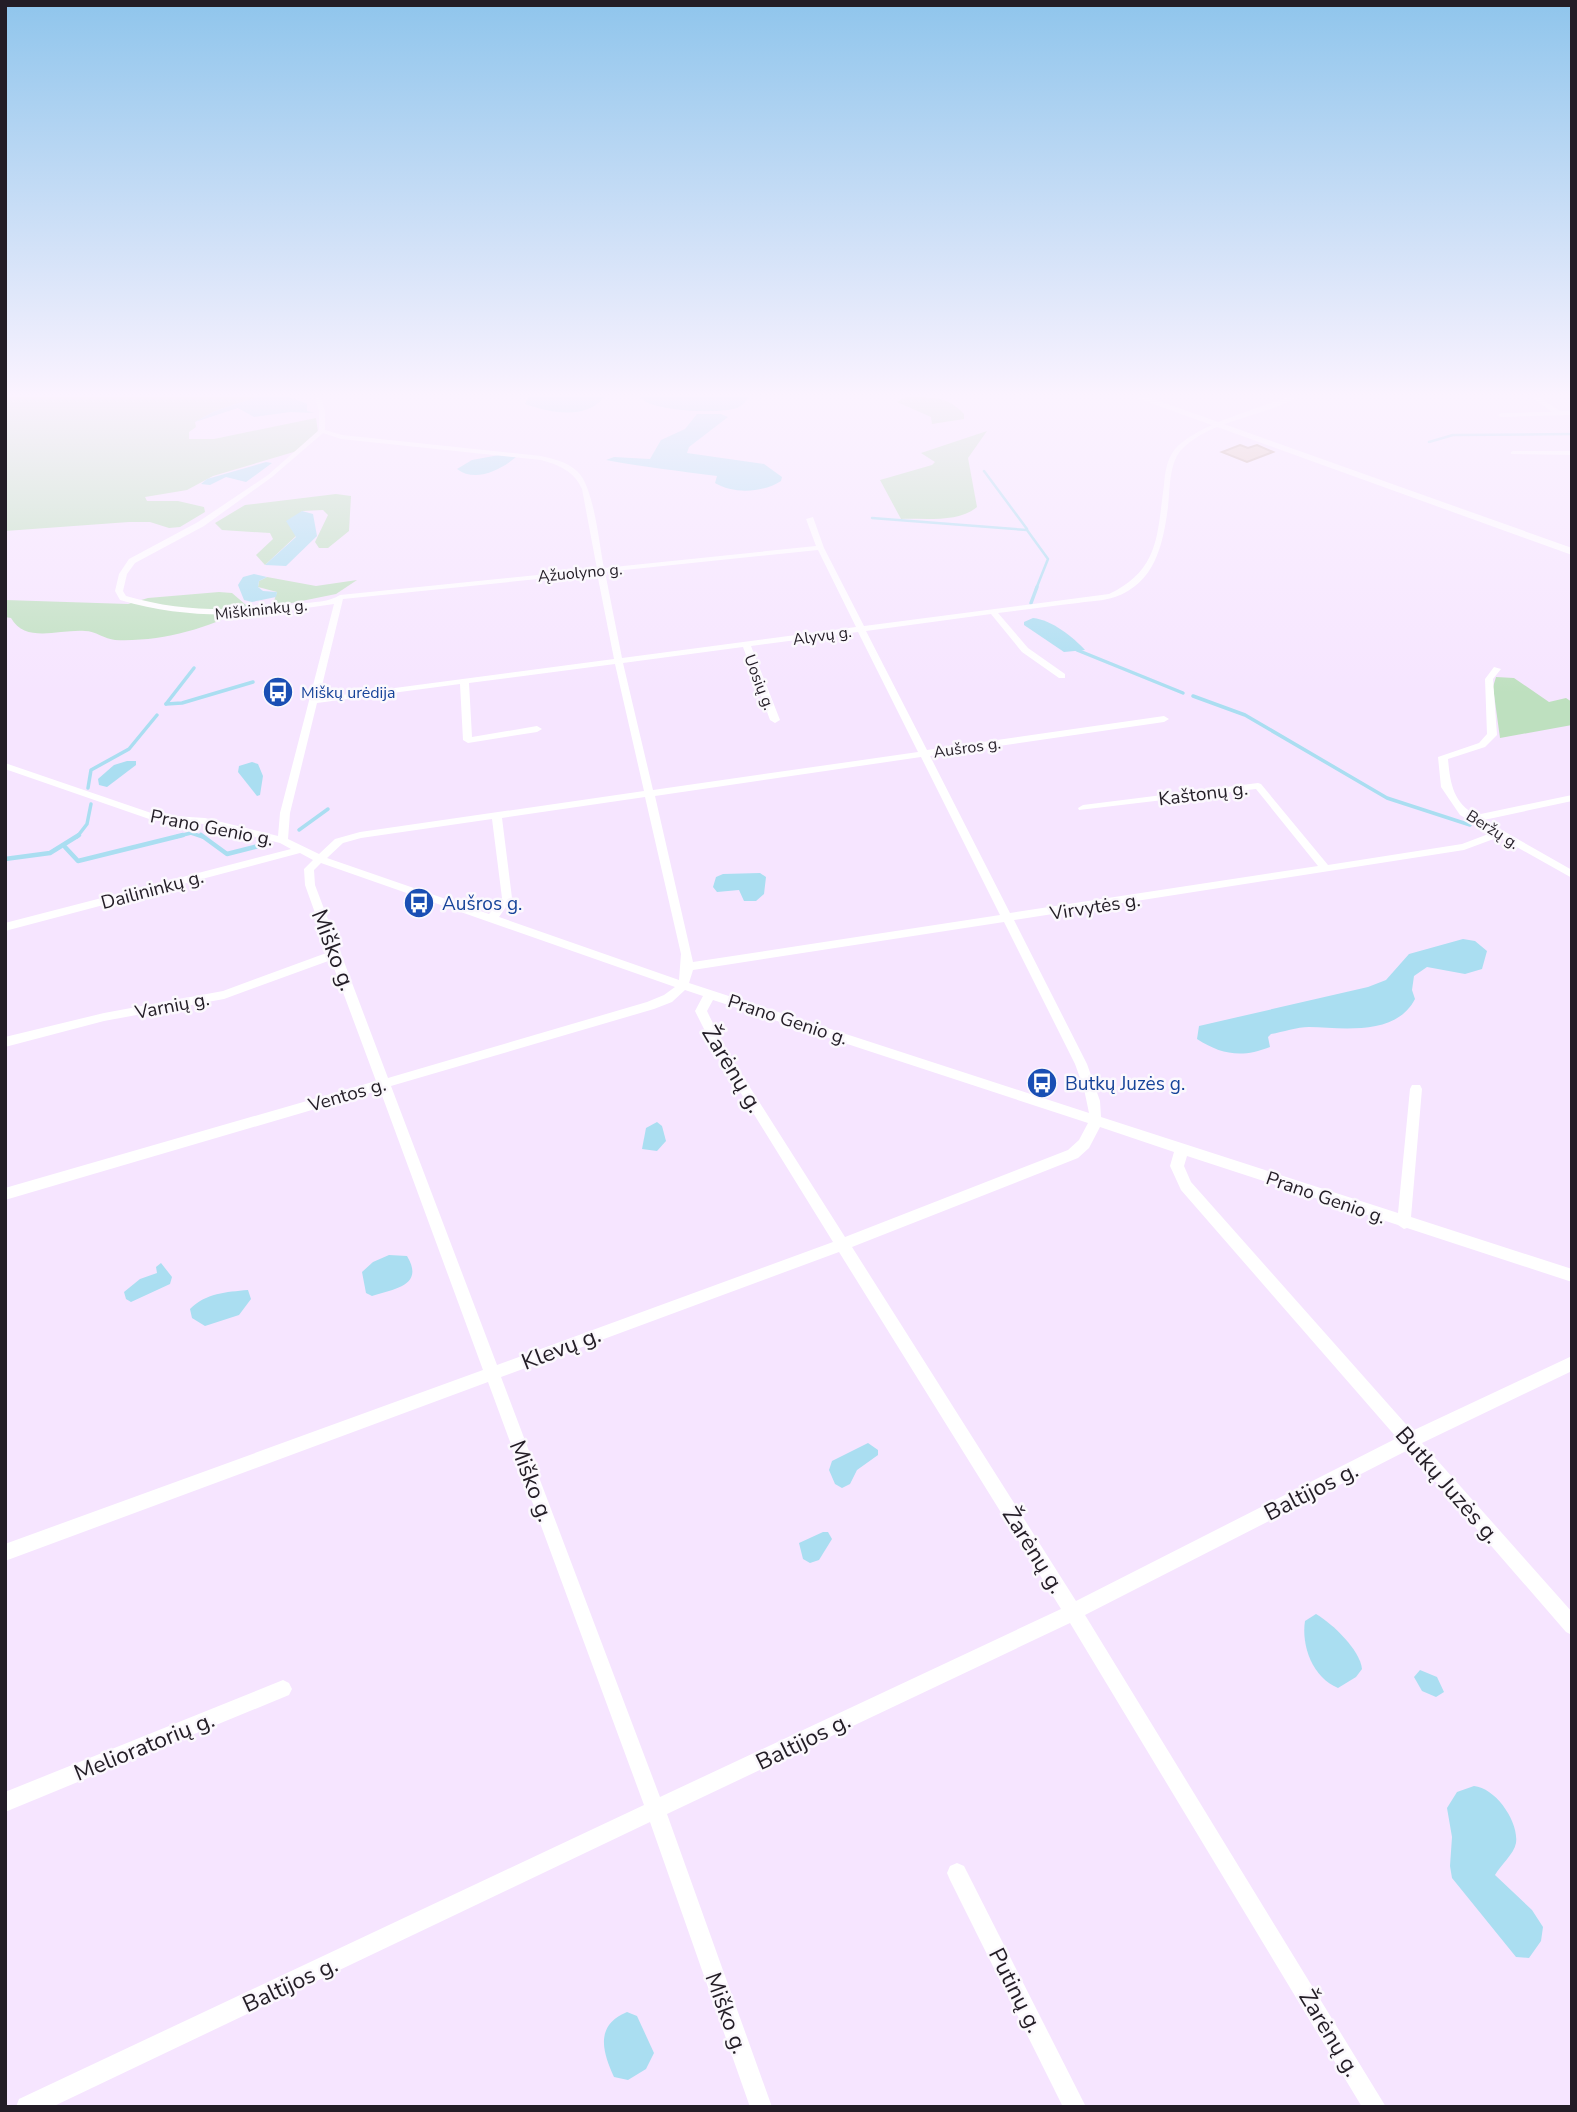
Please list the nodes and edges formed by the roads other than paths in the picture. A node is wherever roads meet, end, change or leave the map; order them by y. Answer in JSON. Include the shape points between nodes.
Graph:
{"nodes":[{"id":1,"x":242,"y":496,"type":"edge"},
{"id":2,"x":586,"y":496,"type":"edge"},
{"id":3,"x":1166,"y":496,"type":"edge"},
{"id":4,"x":1414,"y":496,"type":"edge"},
{"id":5,"x":810,"y":519,"type":"dead end"},
{"id":6,"x":820,"y":548,"type":"junction"},
{"id":7,"x":1572,"y":552,"type":"edge"},
{"id":8,"x":600,"y":571,"type":"junction"},
{"id":9,"x":338,"y":599,"type":"junction"},
{"id":10,"x":993,"y":612,"type":"junction"},
{"id":11,"x":862,"y":629,"type":"junction"},
{"id":12,"x":746,"y":645,"type":"junction"},
{"id":13,"x":618,"y":660,"type":"junction"},
{"id":14,"x":1497,"y":669,"type":"dead end"},
{"id":15,"x":1062,"y":676,"type":"dead end"},
{"id":16,"x":464,"y":681,"type":"junction"},
{"id":17,"x":314,"y":701,"type":"junction"},
{"id":18,"x":1164,"y":719,"type":"dead end"},
{"id":19,"x":775,"y":720,"type":"dead end"},
{"id":20,"x":537,"y":729,"type":"dead end"},
{"id":21,"x":925,"y":753,"type":"junction"},
{"id":22,"x":5,"y":766,"type":"edge"},
{"id":23,"x":649,"y":794,"type":"junction"},
{"id":24,"x":1572,"y":798,"type":"edge"},
{"id":25,"x":1083,"y":808,"type":"dead end"},
{"id":26,"x":497,"y":815,"type":"junction"},
{"id":27,"x":1474,"y":819,"type":"junction"},
{"id":28,"x":1499,"y":834,"type":"junction"},
{"id":29,"x":283,"y":841,"type":"junction"},
{"id":30,"x":299,"y":850,"type":"junction"},
{"id":31,"x":320,"y":859,"type":"junction"},
{"id":32,"x":1326,"y":869,"type":"junction"},
{"id":33,"x":1572,"y":875,"type":"edge"},
{"id":34,"x":492,"y":918,"type":"junction"},
{"id":35,"x":1009,"y":919,"type":"junction"},
{"id":36,"x":5,"y":927,"type":"edge"},
{"id":37,"x":335,"y":954,"type":"junction"},
{"id":38,"x":688,"y":967,"type":"junction"},
{"id":39,"x":682,"y":985,"type":"junction"},
{"id":40,"x":710,"y":994,"type":"junction"},
{"id":41,"x":5,"y":1042,"type":"edge"},
{"id":42,"x":385,"y":1082,"type":"junction"},
{"id":43,"x":1416,"y":1089,"type":"dead end"},
{"id":44,"x":1095,"y":1118,"type":"junction"},
{"id":45,"x":1182,"y":1148,"type":"junction"},
{"id":46,"x":5,"y":1195,"type":"edge"},
{"id":47,"x":1404,"y":1223,"type":"junction"},
{"id":48,"x":841,"y":1245,"type":"junction"},
{"id":49,"x":1572,"y":1276,"type":"edge"},
{"id":50,"x":1572,"y":1363,"type":"edge"},
{"id":51,"x":492,"y":1374,"type":"junction"},
{"id":52,"x":1409,"y":1441,"type":"junction"},
{"id":53,"x":5,"y":1553,"type":"edge"},
{"id":54,"x":1073,"y":1612,"type":"junction"},
{"id":55,"x":1572,"y":1626,"type":"edge"},
{"id":56,"x":283,"y":1689,"type":"dead end"},
{"id":57,"x":5,"y":1802,"type":"edge"},
{"id":58,"x":656,"y":1812,"type":"junction"},
{"id":59,"x":957,"y":1873,"type":"dead end"},
{"id":60,"x":27,"y":2107,"type":"edge"},
{"id":61,"x":761,"y":2107,"type":"edge"},
{"id":62,"x":1076,"y":2107,"type":"edge"},
{"id":63,"x":1375,"y":2107,"type":"edge"}],
"edges":[{"from":1,"to":9,"type":"street","name":"Miškininkų g.","via":[[201,524],[132,561],[123,574],[119,591],[123,598],[205,615]]},
{"from":2,"to":8,"type":"street"},
{"from":3,"to":10,"type":"street","name":"Alyvų g.","via":[[1155,556],[1140,581],[1111,596]]},
{"from":4,"to":7,"type":"main road"},
{"from":5,"to":6,"type":"street"},
{"from":6,"to":8,"type":"street","name":"Ąžuolyno g."},
{"from":6,"to":11,"type":"street"},
{"from":8,"to":9,"type":"street","name":"Ąžuolyno g."},
{"from":8,"to":13,"type":"street"},
{"from":9,"to":17,"type":"street"},
{"from":10,"to":11,"type":"street","name":"Alyvų g."},
{"from":10,"to":15,"type":"street","via":[[1025,650]]},
{"from":11,"to":12,"type":"street","name":"Alyvų g."},
{"from":11,"to":21,"type":"street"},
{"from":12,"to":13,"type":"street","name":"Alyvų g."},
{"from":12,"to":19,"type":"street","name":"Uosių g."},
{"from":13,"to":16,"type":"street","name":"Alyvų g."},
{"from":13,"to":23,"type":"street"},
{"from":14,"to":27,"type":"street","name":"Beržų g.","via":[[1489,679],[1492,735],[1482,745],[1443,757],[1446,787],[1464,813]]},
{"from":16,"to":17,"type":"street","name":"Alyvų g."},
{"from":16,"to":20,"type":"street","via":[[468,740]]},
{"from":17,"to":29,"type":"street","via":[[285,813]]},
{"from":18,"to":21,"type":"street","name":"Aušros g."},
{"from":21,"to":23,"type":"street","name":"Aušros g."},
{"from":21,"to":35,"type":"street"},
{"from":22,"to":29,"type":"street","name":"Prano Genio g.","via":[[156,818],[205,821]]},
{"from":23,"to":26,"type":"street","name":"Aušros g."},
{"from":23,"to":38,"type":"street"},
{"from":24,"to":27,"type":"street"},
{"from":25,"to":32,"type":"street","name":"Kaštonų g.","via":[[1258,786]]},
{"from":26,"to":31,"type":"street","name":"Aušros g.","via":[[349,837]]},
{"from":26,"to":34,"type":"street","via":[[507,898]]},
{"from":27,"to":28,"type":"street","name":"Beržų g."},
{"from":28,"to":32,"type":"street","name":"Virvytės g.","via":[[1464,847]]},
{"from":28,"to":33,"type":"street","name":"Beržų g."},
{"from":29,"to":30,"type":"street","name":"Prano Genio g."},
{"from":30,"to":31,"type":"street","name":"Prano Genio g."},
{"from":30,"to":36,"type":"street","name":"Dailininkų g."},
{"from":31,"to":34,"type":"street","name":"Prano Genio g."},
{"from":31,"to":37,"type":"street","name":"Miško g.","via":[[308,876]]},
{"from":32,"to":35,"type":"street","name":"Virvytės g."},
{"from":34,"to":39,"type":"street","name":"Prano Genio g."},
{"from":35,"to":38,"type":"street","name":"Virvytės g."},
{"from":35,"to":44,"type":"street","via":[[1091,1087]]},
{"from":37,"to":41,"type":"street","name":"Varnių g.","via":[[224,995],[104,1017]]},
{"from":37,"to":42,"type":"street","name":"Miško g."},
{"from":38,"to":39,"type":"street"},
{"from":39,"to":40,"type":"street","name":"Prano Genio g."},
{"from":39,"to":42,"type":"street","name":"Ventos g.","via":[[673,997],[650,1006]]},
{"from":40,"to":44,"type":"street","name":"Prano Genio g."},
{"from":40,"to":48,"type":"street","name":"Žarėnų g.","via":[[701,1011],[710,1032]]},
{"from":42,"to":46,"type":"street","name":"Ventos g."},
{"from":42,"to":51,"type":"street","name":"Miško g."},
{"from":43,"to":47,"type":"street"},
{"from":44,"to":45,"type":"street","name":"Prano Genio g."},
{"from":44,"to":48,"type":"street","name":"Klevų g.","via":[[1091,1139],[1073,1154]]},
{"from":45,"to":47,"type":"street","name":"Prano Genio g."},
{"from":45,"to":52,"type":"street","name":"Butkų Juzės g.","via":[[1177,1166],[1186,1186]]},
{"from":47,"to":49,"type":"street","name":"Prano Genio g."},
{"from":48,"to":51,"type":"street","name":"Klevų g."},
{"from":48,"to":54,"type":"street","name":"Žarėnų g."},
{"from":50,"to":52,"type":"street","name":"Baltijos g."},
{"from":51,"to":53,"type":"street","name":"Klevų g."},
{"from":51,"to":58,"type":"street","name":"Miško g."},
{"from":52,"to":54,"type":"street","name":"Baltijos g."},
{"from":52,"to":55,"type":"street","name":"Butkų Juzės g."},
{"from":54,"to":58,"type":"street","name":"Baltijos g."},
{"from":54,"to":63,"type":"street","name":"Žarėnų g."},
{"from":56,"to":57,"type":"street","name":"Melioratorių g."},
{"from":58,"to":60,"type":"street","name":"Baltijos g."},
{"from":58,"to":61,"type":"street","name":"Miško g."},
{"from":59,"to":62,"type":"street","name":"Putinų g."}]}
